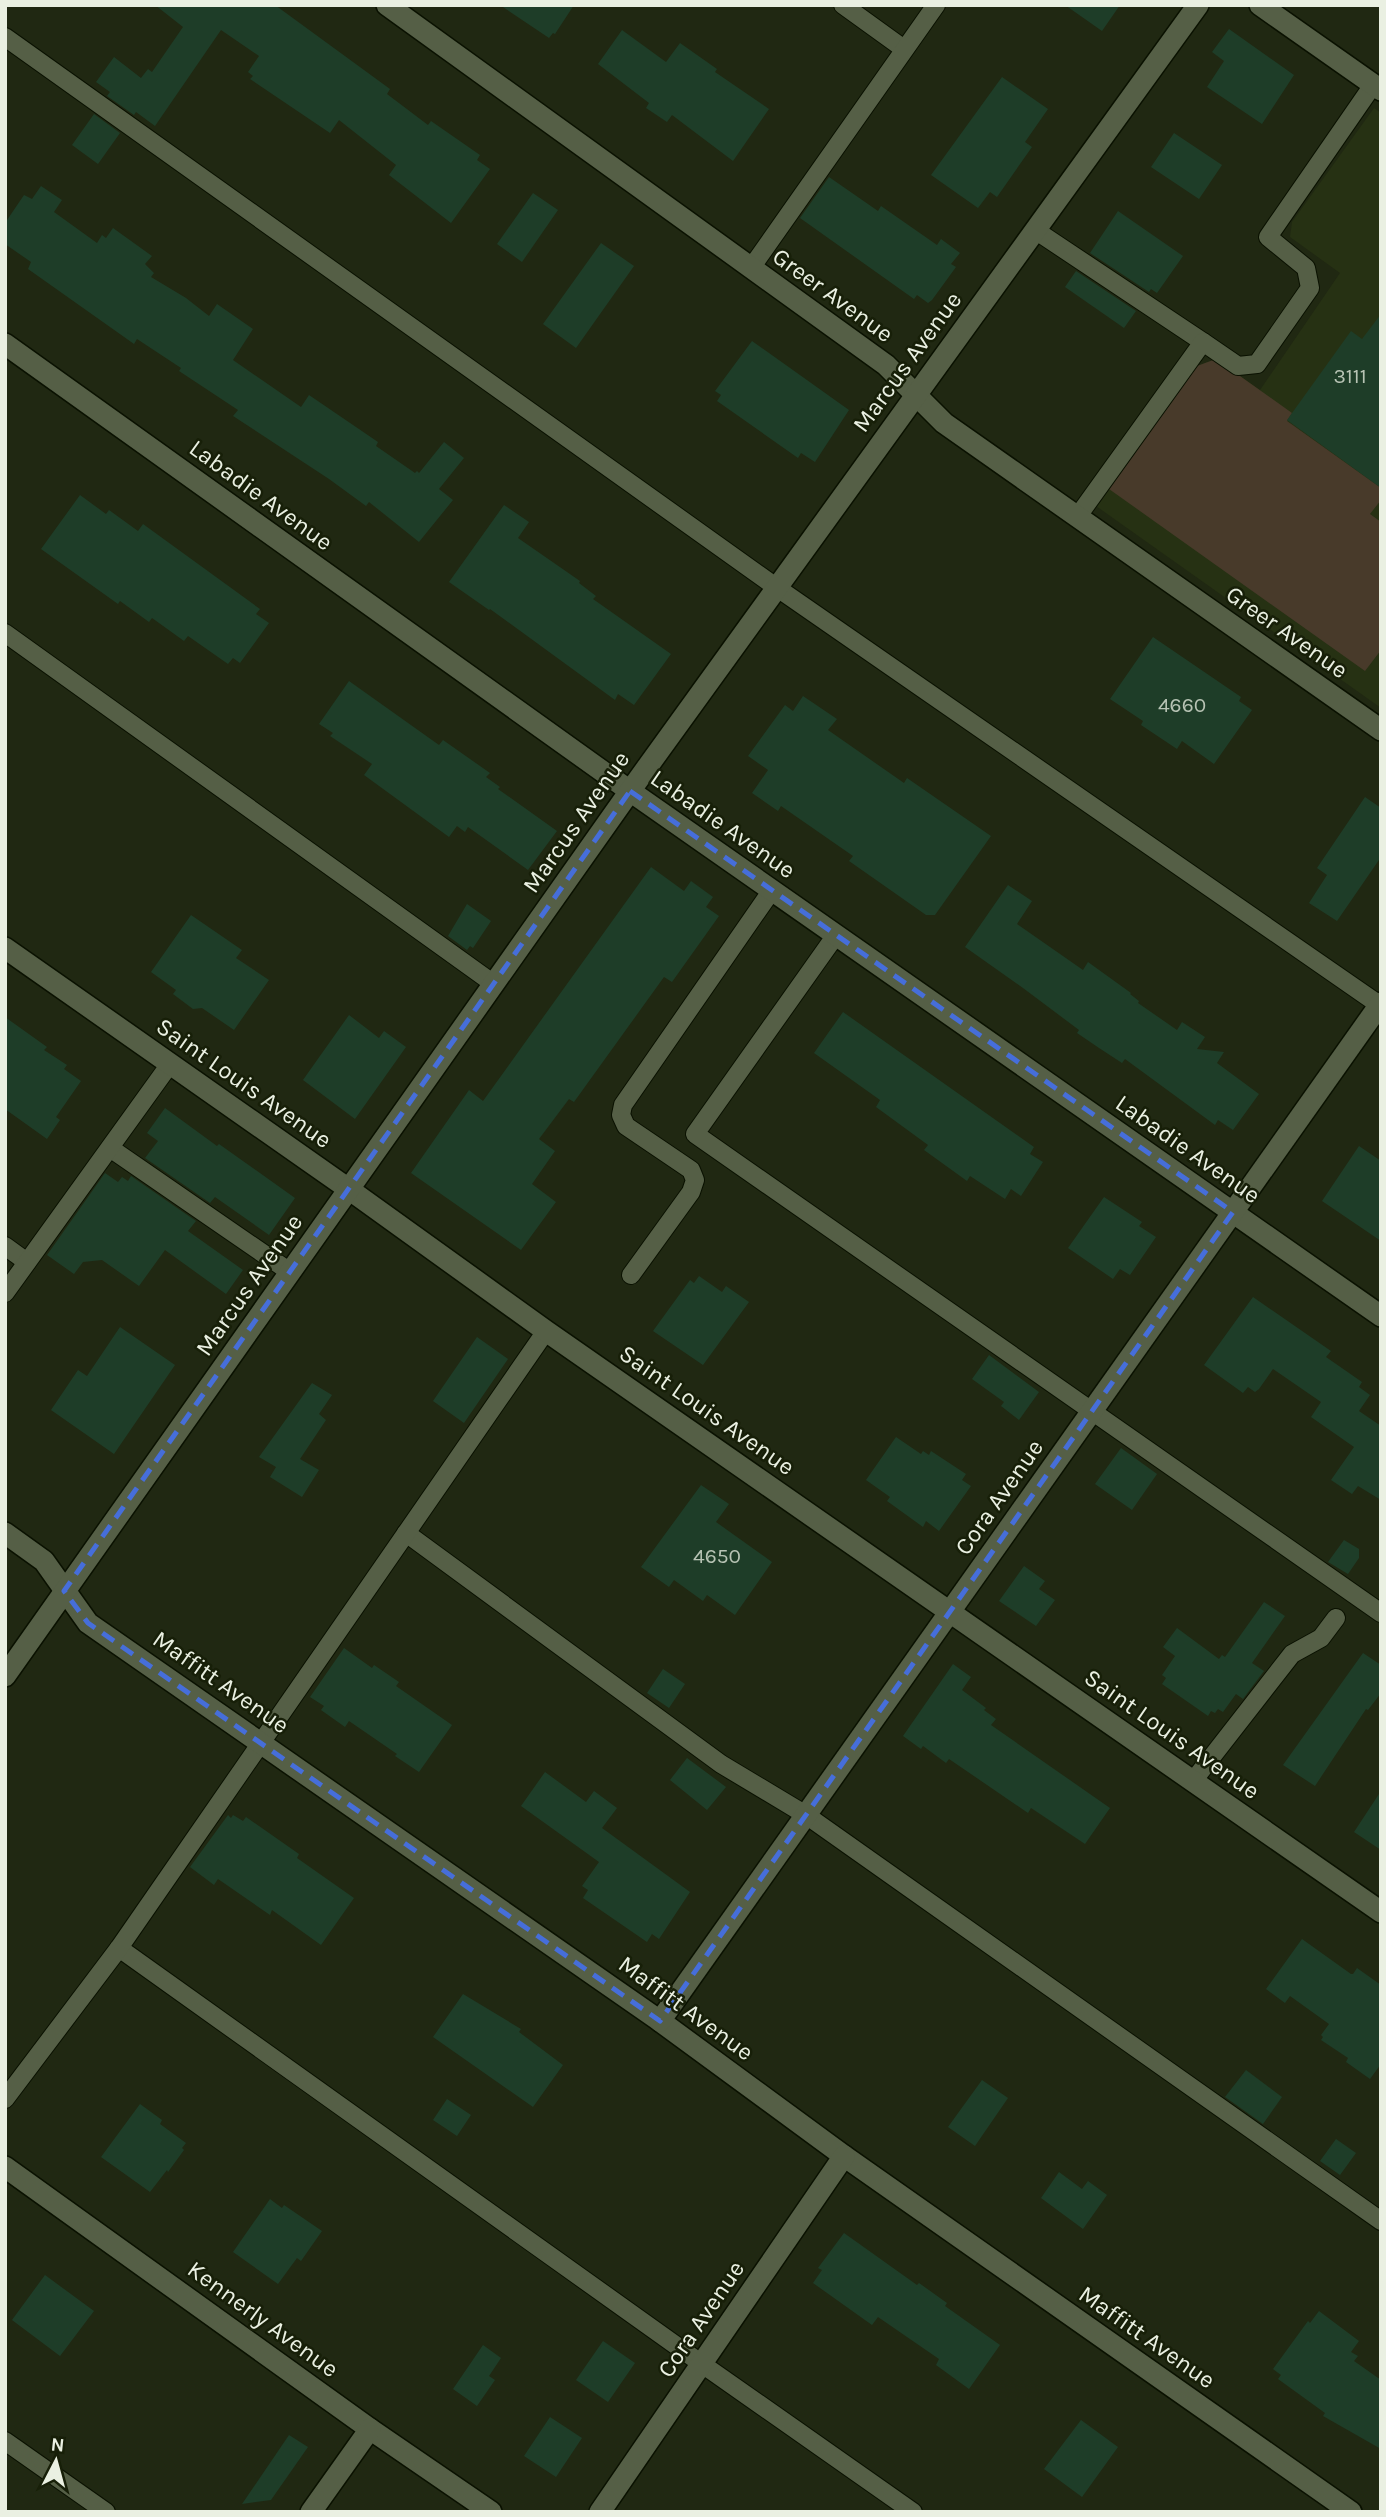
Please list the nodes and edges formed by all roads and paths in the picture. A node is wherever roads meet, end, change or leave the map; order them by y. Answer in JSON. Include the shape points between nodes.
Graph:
{"nodes":[{"id":1,"x":387,"y":5,"type":"edge"},
{"id":2,"x":843,"y":5,"type":"edge"},
{"id":3,"x":936,"y":5,"type":"edge"},
{"id":4,"x":1198,"y":5,"type":"edge"},
{"id":5,"x":1259,"y":5,"type":"edge"},
{"id":6,"x":5,"y":37,"type":"edge"},
{"id":7,"x":904,"y":49,"type":"junction"},
{"id":8,"x":1377,"y":87,"type":"edge"},
{"id":9,"x":1035,"y":230,"type":"junction"},
{"id":10,"x":751,"y":268,"type":"junction"},
{"id":11,"x":1203,"y":342,"type":"junction"},
{"id":12,"x":5,"y":344,"type":"edge"},
{"id":13,"x":916,"y":393,"type":"junction"},
{"id":14,"x":1078,"y":516,"type":"junction"},
{"id":15,"x":776,"y":587,"type":"junction"},
{"id":16,"x":5,"y":633,"type":"edge"},
{"id":17,"x":1381,"y":730,"type":"edge"},
{"id":18,"x":630,"y":791,"type":"junction"},
{"id":19,"x":772,"y":890,"type":"junction"},
{"id":20,"x":836,"y":935,"type":"junction"},
{"id":21,"x":5,"y":948,"type":"edge"},
{"id":22,"x":494,"y":984,"type":"junction"},
{"id":23,"x":1380,"y":1005,"type":"edge"},
{"id":24,"x":170,"y":1064,"type":"junction"},
{"id":25,"x":110,"y":1148,"type":"junction"},
{"id":26,"x":349,"y":1189,"type":"junction"},
{"id":27,"x":1233,"y":1212,"type":"junction"},
{"id":28,"x":5,"y":1246,"type":"edge"},
{"id":29,"x":27,"y":1262,"type":"junction"},
{"id":30,"x":290,"y":1272,"type":"junction"},
{"id":31,"x":631,"y":1275,"type":"dead end"},
{"id":32,"x":5,"y":1293,"type":"edge"},
{"id":33,"x":1381,"y":1316,"type":"edge"},
{"id":34,"x":546,"y":1331,"type":"junction"},
{"id":35,"x":1092,"y":1411,"type":"junction"},
{"id":36,"x":5,"y":1532,"type":"edge"},
{"id":37,"x":406,"y":1533,"type":"junction"},
{"id":38,"x":64,"y":1591,"type":"junction"},
{"id":39,"x":950,"y":1611,"type":"junction"},
{"id":40,"x":1381,"y":1613,"type":"edge"},
{"id":41,"x":1336,"y":1618,"type":"dead end"},
{"id":42,"x":5,"y":1676,"type":"edge"},
{"id":43,"x":261,"y":1742,"type":"junction"},
{"id":44,"x":1193,"y":1781,"type":"junction"},
{"id":45,"x":806,"y":1815,"type":"junction"},
{"id":46,"x":1381,"y":1912,"type":"edge"},
{"id":47,"x":119,"y":1948,"type":"junction"},
{"id":48,"x":660,"y":2021,"type":"junction"},
{"id":49,"x":5,"y":2099,"type":"edge"},
{"id":50,"x":844,"y":2156,"type":"junction"},
{"id":51,"x":5,"y":2167,"type":"edge"},
{"id":52,"x":1381,"y":2221,"type":"edge"},
{"id":53,"x":702,"y":2364,"type":"junction"},
{"id":54,"x":370,"y":2428,"type":"junction"},
{"id":55,"x":5,"y":2441,"type":"edge"},
{"id":56,"x":106,"y":2512,"type":"edge"},
{"id":57,"x":311,"y":2512,"type":"edge"},
{"id":58,"x":491,"y":2512,"type":"edge"},
{"id":59,"x":600,"y":2512,"type":"edge"},
{"id":60,"x":912,"y":2512,"type":"edge"},
{"id":61,"x":1351,"y":2512,"type":"edge"}],
"edges":[{"from":1,"to":10,"type":"street","name":"Greer Avenue"},
{"from":2,"to":7,"type":"lane"},
{"from":3,"to":7,"type":"lane"},
{"from":4,"to":9,"type":"street","name":"Marcus Avenue"},
{"from":5,"to":8,"type":"street"},
{"from":6,"to":15,"type":"lane"},
{"from":7,"to":10,"type":"lane"},
{"from":8,"to":11,"type":"lane","via":[[1268,237],[1306,268],[1310,288],[1257,364],[1238,366]]},
{"from":9,"to":11,"type":"lane"},
{"from":9,"to":13,"type":"street","name":"Marcus Avenue"},
{"from":10,"to":13,"type":"street","name":"Greer Avenue","via":[[886,365]]},
{"from":11,"to":14,"type":"lane"},
{"from":12,"to":18,"type":"street","name":"Labadie Avenue"},
{"from":13,"to":14,"type":"street","name":"Greer Avenue","via":[[944,423]]},
{"from":13,"to":15,"type":"street","name":"Marcus Avenue"},
{"from":14,"to":17,"type":"street","name":"Greer Avenue"},
{"from":15,"to":18,"type":"street","name":"Marcus Avenue"},
{"from":15,"to":23,"type":"lane"},
{"from":16,"to":22,"type":"lane"},
{"from":18,"to":19,"type":"street","name":"Labadie Avenue"},
{"from":18,"to":22,"type":"street","name":"Marcus Avenue"},
{"from":19,"to":20,"type":"street","name":"Labadie Avenue"},
{"from":19,"to":31,"type":"lane","via":[[623,1105],[626,1126],[691,1170],[695,1180]]},
{"from":20,"to":27,"type":"street","name":"Labadie Avenue"},
{"from":20,"to":35,"type":"lane","via":[[695,1134]]},
{"from":21,"to":24,"type":"street","name":"Saint Louis Avenue"},
{"from":22,"to":26,"type":"street","name":"Marcus Avenue"},
{"from":23,"to":27,"type":"street","name":"Cora Avenue"},
{"from":24,"to":25,"type":"lane"},
{"from":24,"to":26,"type":"street","name":"Saint Louis Avenue"},
{"from":25,"to":29,"type":"lane"},
{"from":25,"to":30,"type":"lane"},
{"from":26,"to":30,"type":"street","name":"Marcus Avenue"},
{"from":26,"to":34,"type":"street","name":"Saint Louis Avenue"},
{"from":27,"to":33,"type":"street","name":"Labadie Avenue"},
{"from":27,"to":35,"type":"street","name":"Cora Avenue"},
{"from":28,"to":29,"type":"lane"},
{"from":29,"to":32,"type":"lane"},
{"from":30,"to":38,"type":"street","name":"Marcus Avenue"},
{"from":34,"to":37,"type":"lane"},
{"from":34,"to":39,"type":"street","name":"Saint Louis Avenue"},
{"from":35,"to":39,"type":"street","name":"Cora Avenue"},
{"from":35,"to":40,"type":"lane"},
{"from":36,"to":38,"type":"street","name":"Maffitt Avenue","via":[[44,1561]]},
{"from":37,"to":43,"type":"lane"},
{"from":37,"to":45,"type":"lane","via":[[722,1764]]},
{"from":38,"to":42,"type":"street","name":"Marcus Avenue"},
{"from":38,"to":43,"type":"street","name":"Maffitt Avenue","via":[[88,1623]]},
{"from":39,"to":44,"type":"street","name":"Saint Louis Avenue"},
{"from":39,"to":45,"type":"street","name":"Cora Avenue"},
{"from":41,"to":44,"type":"lane","via":[[1321,1638],[1292,1654]]},
{"from":43,"to":47,"type":"lane"},
{"from":43,"to":48,"type":"street","name":"Maffitt Avenue"},
{"from":44,"to":46,"type":"street","name":"Saint Louis Avenue"},
{"from":45,"to":48,"type":"street","name":"Cora Avenue"},
{"from":45,"to":52,"type":"lane"},
{"from":47,"to":49,"type":"lane"},
{"from":47,"to":53,"type":"lane"},
{"from":48,"to":50,"type":"street","name":"Maffitt Avenue"},
{"from":50,"to":53,"type":"street","name":"Cora Avenue"},
{"from":50,"to":61,"type":"street","name":"Maffitt Avenue"},
{"from":51,"to":54,"type":"street","name":"Kennerly Avenue"},
{"from":53,"to":59,"type":"street","name":"Cora Avenue"},
{"from":53,"to":60,"type":"lane"},
{"from":54,"to":57,"type":"street"},
{"from":54,"to":58,"type":"street","name":"Kennerly Avenue"},
{"from":55,"to":56,"type":"lane"}]}
